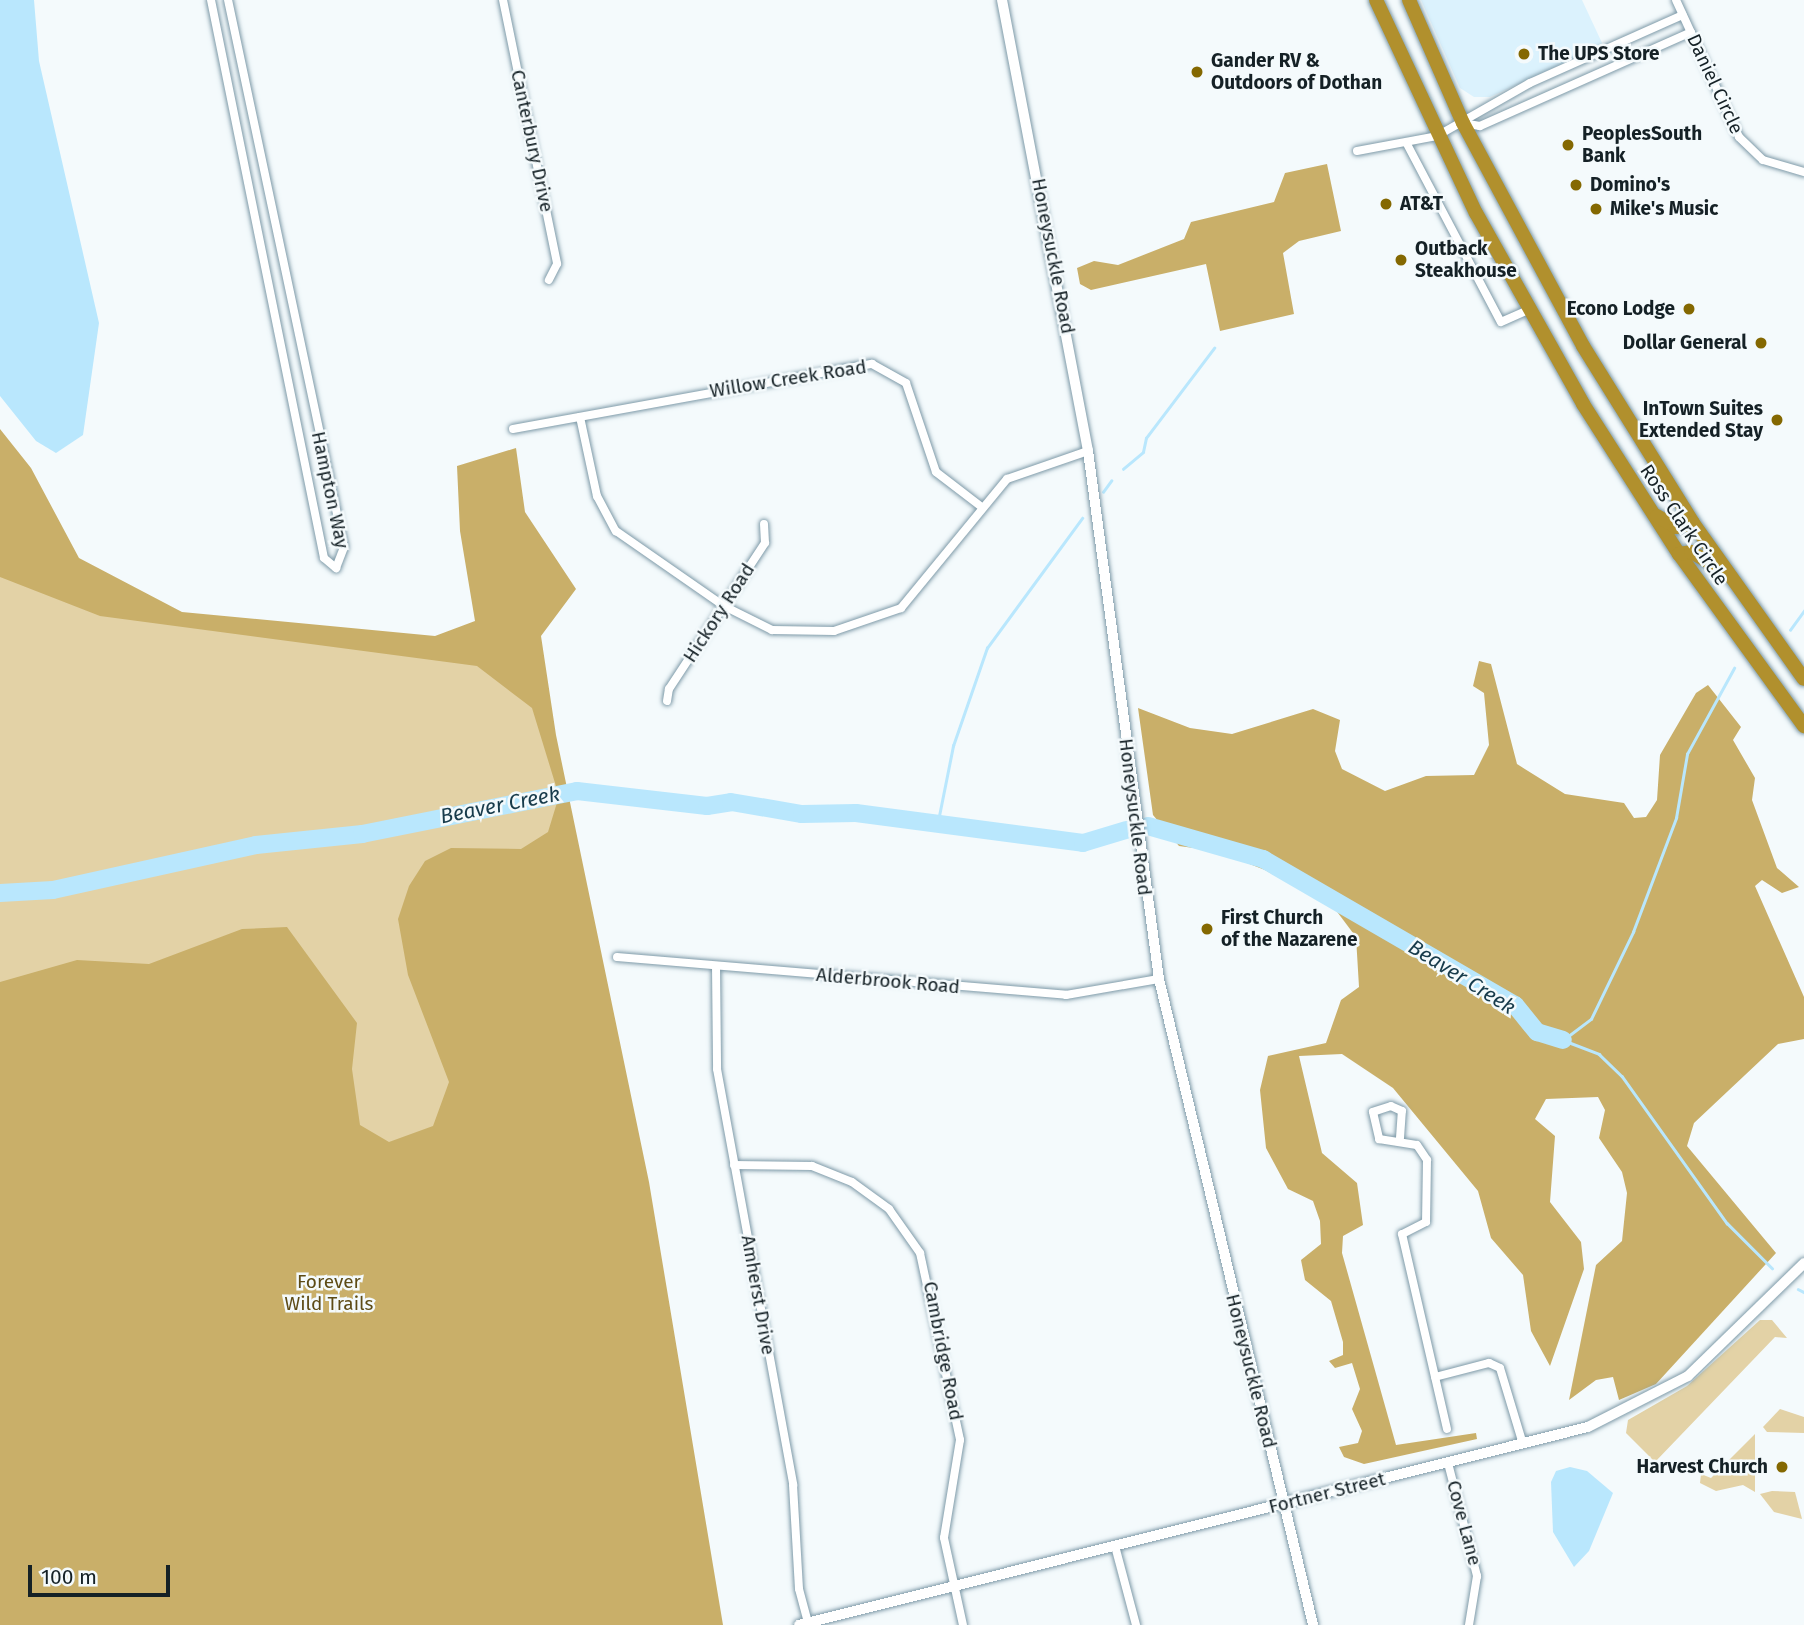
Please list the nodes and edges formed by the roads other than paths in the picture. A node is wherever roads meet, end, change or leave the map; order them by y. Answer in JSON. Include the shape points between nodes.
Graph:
{"nodes":[{"id":1,"x":211,"y":0,"type":"edge"},
{"id":2,"x":228,"y":0,"type":"edge"},
{"id":3,"x":503,"y":0,"type":"edge"},
{"id":4,"x":1002,"y":0,"type":"edge"},
{"id":5,"x":1376,"y":0,"type":"edge"},
{"id":6,"x":1409,"y":0,"type":"edge"},
{"id":7,"x":1676,"y":0,"type":"edge"},
{"id":8,"x":1683,"y":15,"type":"junction"},
{"id":9,"x":1691,"y":32,"type":"junction"},
{"id":10,"x":1463,"y":123,"type":"junction"},
{"id":11,"x":1437,"y":136,"type":"junction"},
{"id":12,"x":1407,"y":144,"type":"junction"},
{"id":13,"x":1357,"y":151,"type":"dead end"},
{"id":14,"x":1804,"y":173,"type":"edge"},
{"id":15,"x":550,"y":280,"type":"dead end"},
{"id":16,"x":1528,"y":310,"type":"junction"},
{"id":17,"x":580,"y":417,"type":"junction"},
{"id":18,"x":513,"y":429,"type":"dead end"},
{"id":19,"x":1088,"y":451,"type":"junction"},
{"id":20,"x":983,"y":508,"type":"junction"},
{"id":21,"x":1652,"y":513,"type":"junction"},
{"id":22,"x":1693,"y":523,"type":"junction"},
{"id":23,"x":764,"y":524,"type":"dead end"},
{"id":24,"x":1679,"y":554,"type":"junction"},
{"id":25,"x":1726,"y":570,"type":"junction"},
{"id":26,"x":724,"y":606,"type":"junction"},
{"id":27,"x":1804,"y":679,"type":"edge"},
{"id":28,"x":667,"y":701,"type":"dead end"},
{"id":29,"x":1804,"y":726,"type":"edge"},
{"id":30,"x":617,"y":957,"type":"dead end"},
{"id":31,"x":716,"y":966,"type":"junction"},
{"id":32,"x":1159,"y":979,"type":"junction"},
{"id":33,"x":1400,"y":1138,"type":"junction"},
{"id":34,"x":734,"y":1165,"type":"junction"},
{"id":35,"x":1804,"y":1263,"type":"edge"},
{"id":36,"x":1435,"y":1377,"type":"junction"},
{"id":37,"x":1447,"y":1429,"type":"dead end"},
{"id":38,"x":1523,"y":1444,"type":"junction"},
{"id":39,"x":1448,"y":1463,"type":"junction"},
{"id":40,"x":1283,"y":1504,"type":"junction"},
{"id":41,"x":1115,"y":1546,"type":"junction"},
{"id":42,"x":953,"y":1587,"type":"junction"},
{"id":43,"x":804,"y":1624,"type":"edge"},
{"id":44,"x":963,"y":1625,"type":"edge"},
{"id":45,"x":1136,"y":1625,"type":"edge"},
{"id":46,"x":1313,"y":1625,"type":"edge"},
{"id":47,"x":1469,"y":1625,"type":"edge"}],
"edges":[{"from":1,"to":2,"type":"street","name":"Hampton Way","via":[[324,558],[336,568],[344,547]]},
{"from":3,"to":15,"type":"street","name":"Canterbury Drive","via":[[557,264]]},
{"from":4,"to":19,"type":"main road","name":"Honeysuckle Road"},
{"from":5,"to":11,"type":"highway","name":"Ross Clark Circle"},
{"from":6,"to":10,"type":"highway","name":"Ross Clark Circle"},
{"from":7,"to":8,"type":"street","name":"Daniel Circle"},
{"from":8,"to":9,"type":"street","name":"Daniel Circle"},
{"from":8,"to":10,"type":"street","via":[[1530,83]]},
{"from":9,"to":10,"type":"street","via":[[1480,126]]},
{"from":9,"to":14,"type":"street","name":"Daniel Circle","via":[[1745,145],[1772,165]]},
{"from":10,"to":11,"type":"street"},
{"from":10,"to":22,"type":"highway","name":"Ross Clark Circle","via":[[1572,327]]},
{"from":11,"to":12,"type":"street"},
{"from":11,"to":16,"type":"highway","name":"Ross Clark Circle"},
{"from":12,"to":13,"type":"street"},
{"from":12,"to":16,"type":"street","via":[[1501,322]]},
{"from":16,"to":21,"type":"highway","name":"Ross Clark Circle"},
{"from":17,"to":18,"type":"street","name":"Willow Creek Road"},
{"from":17,"to":20,"type":"street","name":"Willow Creek Road","via":[[872,364],[906,383],[936,472]]},
{"from":17,"to":26,"type":"street","via":[[608,520],[639,551]]},
{"from":19,"to":20,"type":"street","via":[[1017,472]]},
{"from":19,"to":32,"type":"main road","name":"Honeysuckle Road"},
{"from":20,"to":26,"type":"street","via":[[919,592],[868,623],[825,632],[772,631]]},
{"from":21,"to":22,"type":"highway","via":[[1676,527]]},
{"from":21,"to":24,"type":"highway","name":"Ross Clark Circle"},
{"from":22,"to":25,"type":"highway","name":"Ross Clark Circle"},
{"from":23,"to":26,"type":"street","name":"Hickory Road","via":[[765,543]]},
{"from":24,"to":25,"type":"highway","via":[[1691,552]]},
{"from":24,"to":29,"type":"highway","name":"Ross Clark Circle"},
{"from":25,"to":27,"type":"highway","name":"Ross Clark Circle"},
{"from":26,"to":28,"type":"street","name":"Hickory Road"},
{"from":30,"to":31,"type":"street","name":"Alderbrook Road"},
{"from":31,"to":32,"type":"street","name":"Alderbrook Road","via":[[1066,995]]},
{"from":31,"to":34,"type":"street","name":"Amherst Drive","via":[[714,1046]]},
{"from":32,"to":40,"type":"main road","name":"Honeysuckle Road"},
{"from":33,"to":33,"type":"street","via":[[1379,1139],[1373,1112],[1391,1106],[1402,1111]]},
{"from":33,"to":36,"type":"street","via":[[1418,1145],[1427,1160],[1426,1222],[1402,1234]]},
{"from":34,"to":42,"type":"street","name":"Cambridge Road","via":[[795,1163],[831,1172],[872,1194],[911,1237],[932,1287],[960,1440],[944,1538]]},
{"from":34,"to":43,"type":"street","name":"Amherst Drive","via":[[793,1485]]},
{"from":35,"to":38,"type":"main road","name":"Fortner Street","via":[[1720,1349],[1672,1387],[1610,1419]]},
{"from":36,"to":37,"type":"street"},
{"from":36,"to":38,"type":"street","via":[[1489,1363],[1500,1367]]},
{"from":38,"to":39,"type":"main road","name":"Fortner Street"},
{"from":39,"to":40,"type":"main road","name":"Fortner Street"},
{"from":39,"to":47,"type":"street","name":"Cove Lane","via":[[1477,1576]]},
{"from":40,"to":41,"type":"main road","name":"Fortner Street"},
{"from":40,"to":46,"type":"main road","name":"Honeysuckle Road"},
{"from":41,"to":42,"type":"main road","name":"Fortner Street"},
{"from":41,"to":45,"type":"street"},
{"from":42,"to":43,"type":"main road","name":"Fortner Street"},
{"from":42,"to":44,"type":"street","name":"Cambridge Road"}]}
